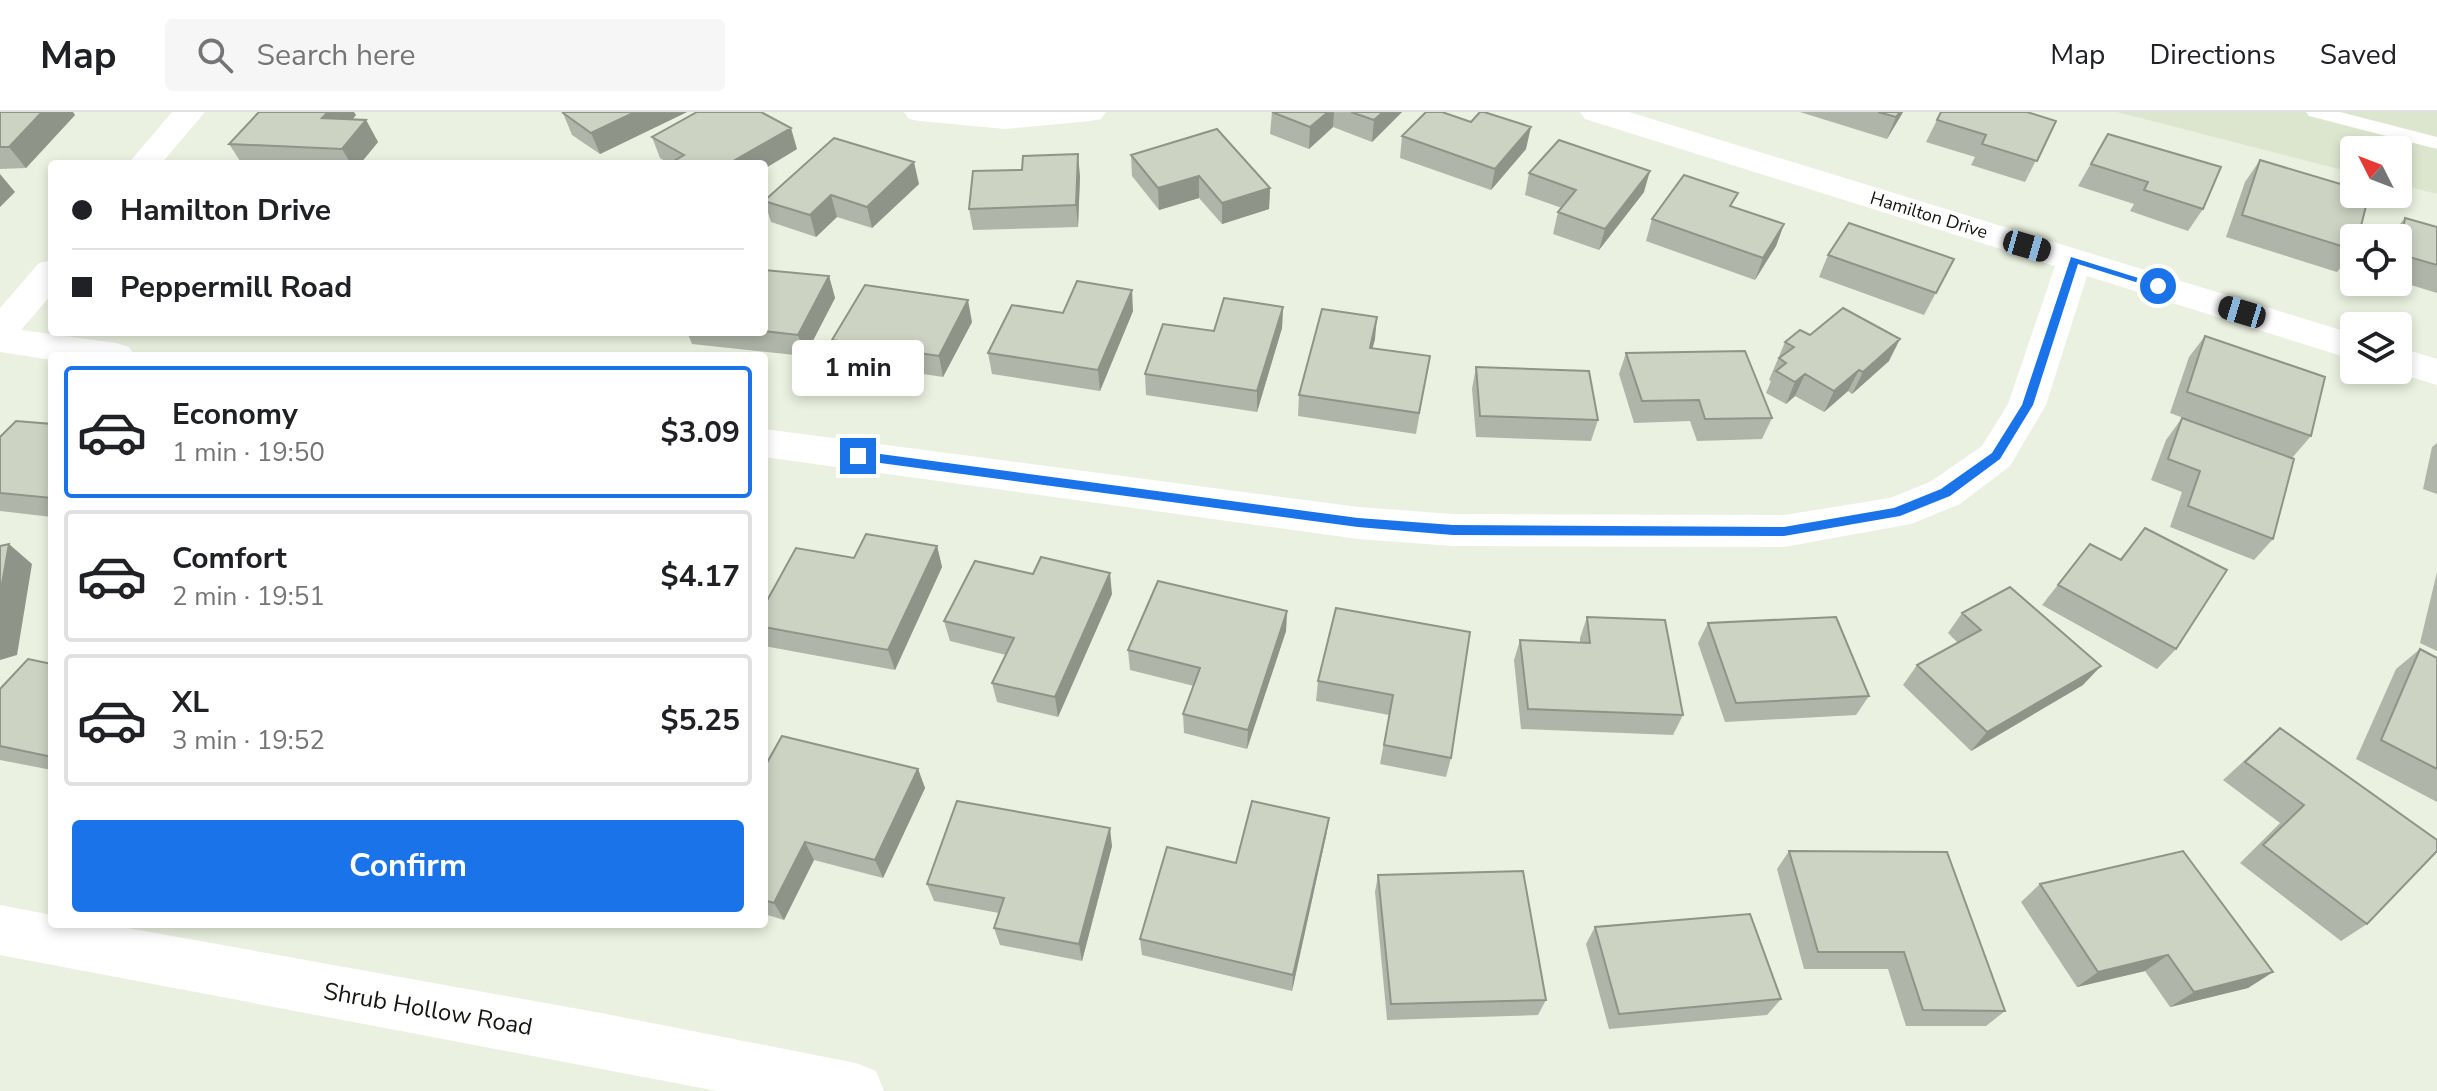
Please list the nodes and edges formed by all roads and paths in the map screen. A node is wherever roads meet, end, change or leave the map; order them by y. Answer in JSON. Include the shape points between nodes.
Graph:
{"nodes":[{"id":1,"x":189,"y":112,"type":"edge"},
{"id":2,"x":920,"y":112,"type":"edge"},
{"id":3,"x":1090,"y":112,"type":"edge"},
{"id":4,"x":1596,"y":112,"type":"edge"},
{"id":5,"x":2316,"y":112,"type":"edge"},
{"id":6,"x":2437,"y":143,"type":"edge"},
{"id":7,"x":147,"y":160,"type":"edge"},
{"id":8,"x":2075,"y":260,"type":"junction"},
{"id":9,"x":48,"y":276,"type":"edge"},
{"id":10,"x":0,"y":331,"type":"edge"},
{"id":11,"x":0,"y":340,"type":"edge"},
{"id":12,"x":2340,"y":343,"type":"edge"},
{"id":13,"x":87,"y":352,"type":"edge"},
{"id":14,"x":2412,"y":364,"type":"edge"},
{"id":15,"x":2437,"y":372,"type":"edge"},
{"id":16,"x":768,"y":444,"type":"edge"},
{"id":17,"x":0,"y":930,"type":"edge"},
{"id":18,"x":856,"y":1091,"type":"edge"}],
"edges":[{"from":1,"to":7,"type":"street"},
{"from":2,"to":3,"type":"street","via":[[1018,121]]},
{"from":4,"to":8,"type":"street","name":"Hamilton Drive"},
{"from":5,"to":6,"type":"lane"},
{"from":8,"to":12,"type":"street","name":"Hamilton Drive"},
{"from":8,"to":16,"type":"street","via":[[2027,405],[1996,456],[1945,493],[1896,513],[1784,531],[1453,530],[1358,523]]},
{"from":9,"to":10,"type":"street"},
{"from":11,"to":13,"type":"street"},
{"from":14,"to":15,"type":"street"},
{"from":17,"to":18,"type":"street","name":"Shrub Hollow Road"}]}
